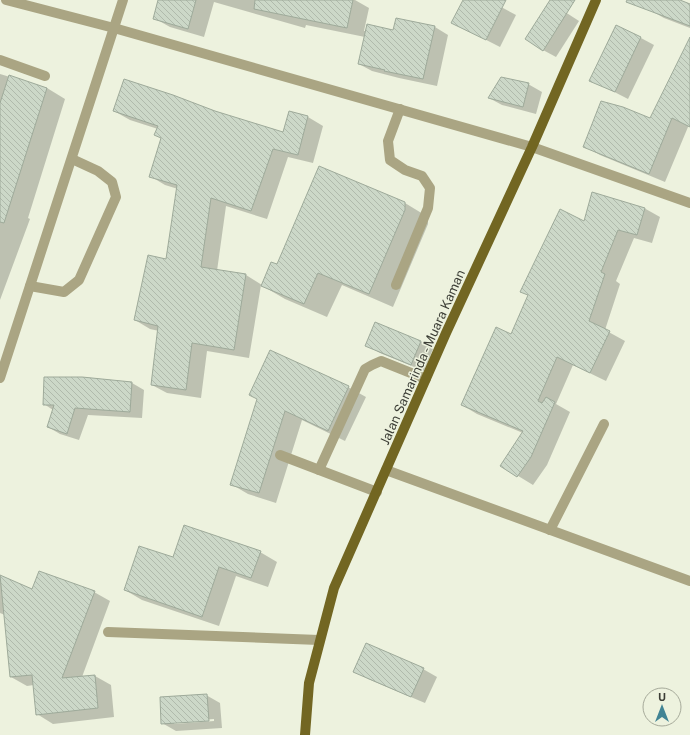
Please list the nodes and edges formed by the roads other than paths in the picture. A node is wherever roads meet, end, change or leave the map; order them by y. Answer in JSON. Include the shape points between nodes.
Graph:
{"nodes":[{"id":1,"x":6,"y":0,"type":"edge"},
{"id":2,"x":123,"y":0,"type":"edge"},
{"id":3,"x":596,"y":0,"type":"edge"},
{"id":4,"x":114,"y":28,"type":"junction"},
{"id":5,"x":0,"y":60,"type":"edge"},
{"id":6,"x":45,"y":76,"type":"dead end"},
{"id":7,"x":400,"y":109,"type":"junction"},
{"id":8,"x":532,"y":147,"type":"junction"},
{"id":9,"x":72,"y":159,"type":"junction"},
{"id":10,"x":690,"y":204,"type":"edge"},
{"id":11,"x":396,"y":285,"type":"dead end"},
{"id":12,"x":30,"y":286,"type":"junction"},
{"id":13,"x":0,"y":378,"type":"edge"},
{"id":14,"x":426,"y":379,"type":"junction"},
{"id":15,"x":604,"y":424,"type":"dead end"},
{"id":16,"x":280,"y":454,"type":"dead end"},
{"id":17,"x":319,"y":470,"type":"junction"},
{"id":18,"x":386,"y":470,"type":"junction"},
{"id":19,"x":376,"y":492,"type":"junction"},
{"id":20,"x":550,"y":530,"type":"junction"},
{"id":21,"x":690,"y":580,"type":"edge"},
{"id":22,"x":108,"y":632,"type":"dead end"},
{"id":23,"x":319,"y":640,"type":"junction"},
{"id":24,"x":305,"y":735,"type":"edge"}],
"edges":[{"from":1,"to":4,"type":"street"},
{"from":2,"to":4,"type":"street"},
{"from":3,"to":8,"type":"main road","name":"Jalan Samarinda - Muara Kaman"},
{"from":4,"to":7,"type":"street"},
{"from":4,"to":9,"type":"street"},
{"from":5,"to":6,"type":"street"},
{"from":7,"to":8,"type":"street"},
{"from":7,"to":11,"type":"street","via":[[388,142],[390,160],[405,170],[422,176],[430,188],[428,208]]},
{"from":8,"to":10,"type":"street"},
{"from":8,"to":14,"type":"main road","name":"Jalan Samarinda - Muara Kaman"},
{"from":9,"to":12,"type":"street"},
{"from":9,"to":12,"type":"street","via":[[98,171],[112,182],[116,197],[79,280],[64,292]]},
{"from":12,"to":13,"type":"street"},
{"from":14,"to":17,"type":"street","via":[[381,361],[365,369]]},
{"from":14,"to":18,"type":"main road","name":"Jalan Samarinda - Muara Kaman"},
{"from":15,"to":20,"type":"street"},
{"from":16,"to":17,"type":"street"},
{"from":17,"to":19,"type":"street"},
{"from":18,"to":19,"type":"main road","name":"Jalan Samarinda - Muara Kaman"},
{"from":18,"to":20,"type":"street"},
{"from":19,"to":23,"type":"main road","name":"Jalan Samarinda - Muara Kaman","via":[[334,588]]},
{"from":20,"to":21,"type":"street"},
{"from":22,"to":23,"type":"street"},
{"from":23,"to":24,"type":"main road","name":"Jalan Samarinda - Muara Kaman","via":[[309,683]]}]}
